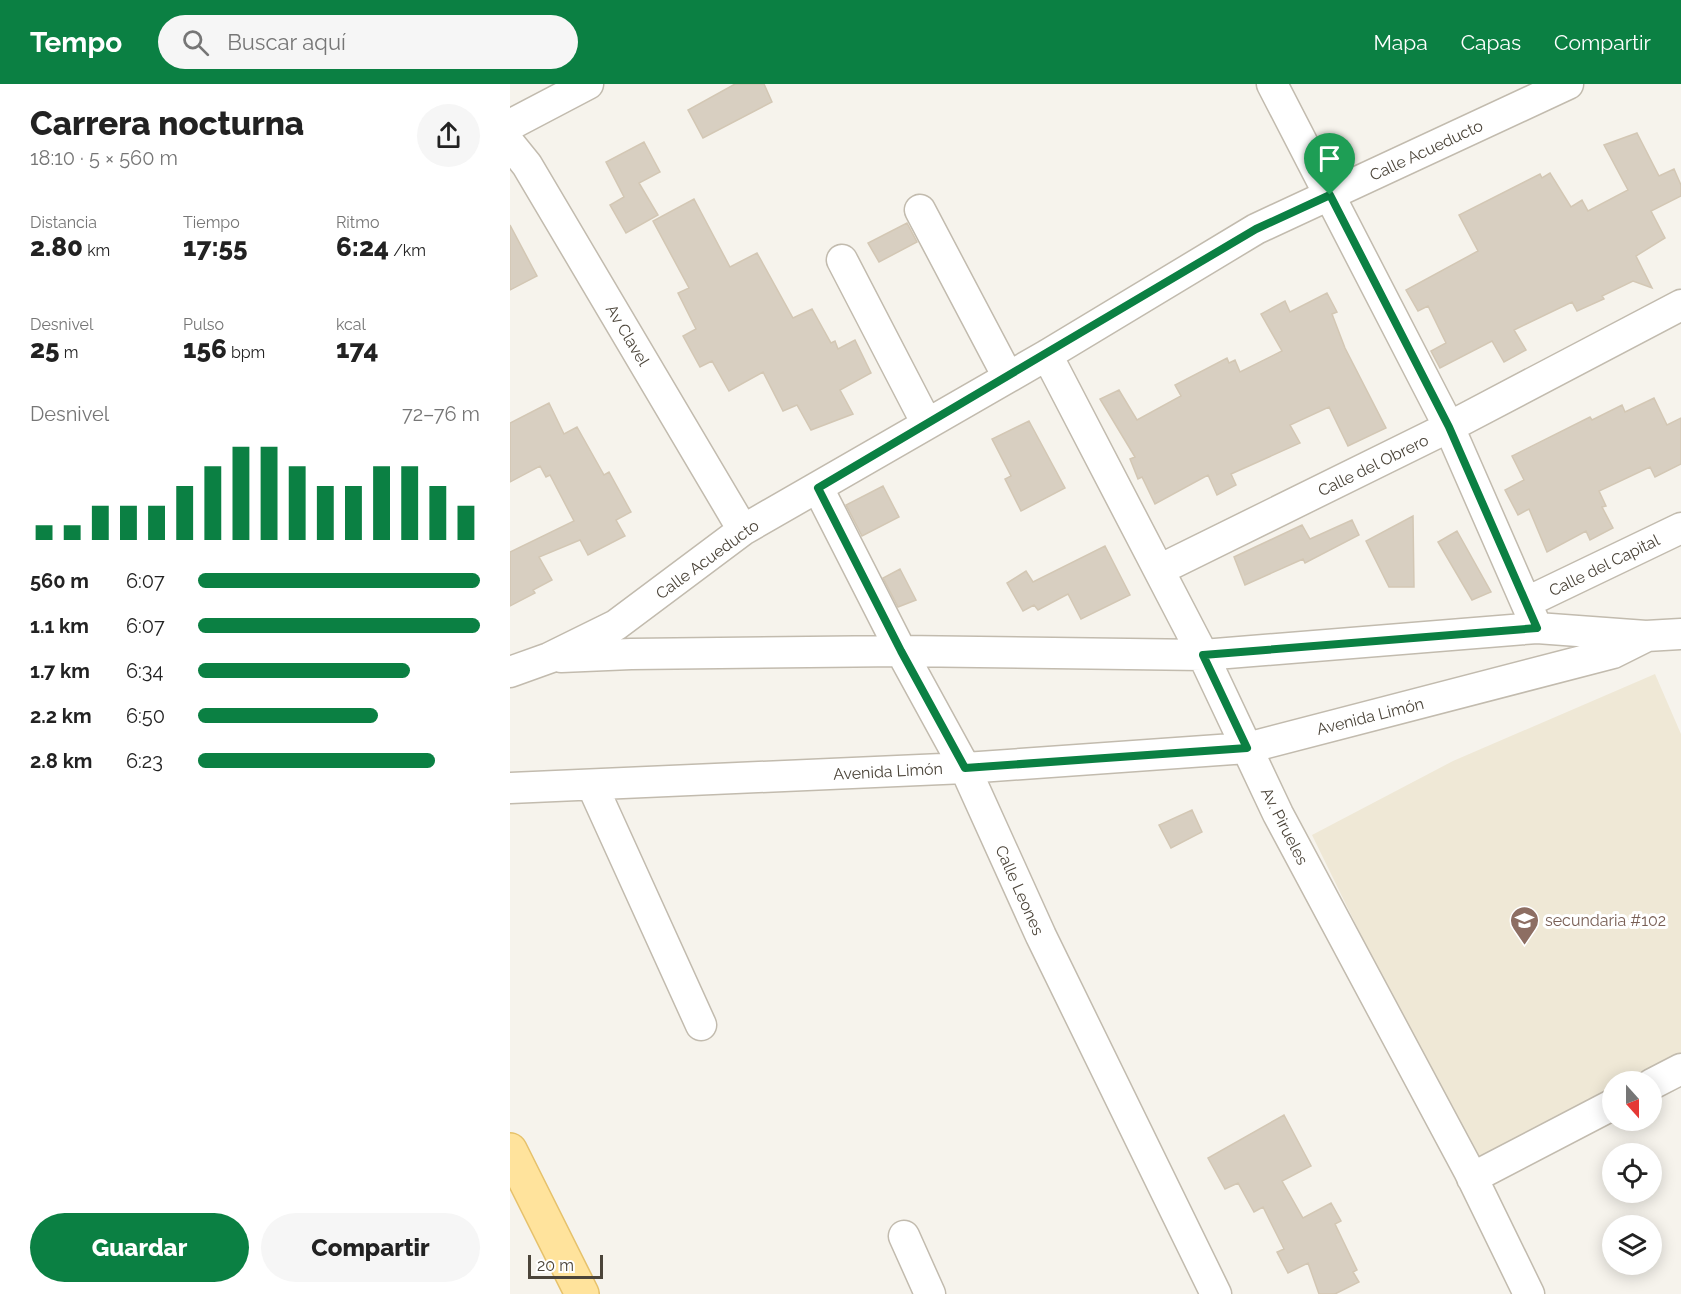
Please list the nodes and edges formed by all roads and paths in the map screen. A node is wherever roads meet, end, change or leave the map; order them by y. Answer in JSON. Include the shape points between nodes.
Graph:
{"nodes":[{"id":1,"x":588,"y":84,"type":"edge"},
{"id":2,"x":1272,"y":84,"type":"edge"},
{"id":3,"x":1568,"y":84,"type":"edge"},
{"id":4,"x":510,"y":125,"type":"edge"},
{"id":5,"x":510,"y":144,"type":"edge"},
{"id":6,"x":1331,"y":197,"type":"junction"},
{"id":7,"x":920,"y":210,"type":"dead end"},
{"id":8,"x":842,"y":260,"type":"dead end"},
{"id":9,"x":1681,"y":305,"type":"edge"},
{"id":10,"x":1047,"y":355,"type":"junction"},
{"id":11,"x":1008,"y":377,"type":"junction"},
{"id":12,"x":927,"y":424,"type":"junction"},
{"id":13,"x":1449,"y":427,"type":"junction"},
{"id":14,"x":818,"y":488,"type":"junction"},
{"id":15,"x":1681,"y":528,"type":"edge"},
{"id":16,"x":743,"y":530,"type":"junction"},
{"id":17,"x":1159,"y":570,"type":"junction"},
{"id":18,"x":1532,"y":615,"type":"junction"},
{"id":19,"x":1669,"y":639,"type":"edge"},
{"id":20,"x":901,"y":651,"type":"junction"},
{"id":21,"x":1203,"y":655,"type":"junction"},
{"id":22,"x":549,"y":658,"type":"junction"},
{"id":23,"x":510,"y":659,"type":"edge"},
{"id":24,"x":510,"y":672,"type":"edge"},
{"id":25,"x":1247,"y":748,"type":"junction"},
{"id":26,"x":965,"y":768,"type":"junction"},
{"id":27,"x":592,"y":785,"type":"junction"},
{"id":28,"x":510,"y":788,"type":"edge"},
{"id":29,"x":700,"y":1025,"type":"dead end"},
{"id":30,"x":1681,"y":1069,"type":"edge"},
{"id":31,"x":1662,"y":1079,"type":"edge"},
{"id":32,"x":1602,"y":1110,"type":"edge"},
{"id":33,"x":512,"y":1159,"type":"edge"},
{"id":34,"x":1472,"y":1178,"type":"junction"},
{"id":35,"x":904,"y":1236,"type":"dead end"},
{"id":36,"x":576,"y":1293,"type":"edge"},
{"id":37,"x":930,"y":1294,"type":"edge"},
{"id":38,"x":1216,"y":1294,"type":"edge"},
{"id":39,"x":1529,"y":1294,"type":"edge"}],
"edges":[{"from":1,"to":4,"type":"street"},
{"from":2,"to":6,"type":"street"},
{"from":3,"to":6,"type":"street","name":"Calle Acueducto"},
{"from":5,"to":16,"type":"street","name":"Av Clavel","via":[[527,165]]},
{"from":6,"to":10,"type":"street","name":"Calle Acueducto","via":[[1256,229]]},
{"from":6,"to":13,"type":"street"},
{"from":7,"to":11,"type":"street"},
{"from":8,"to":12,"type":"street"},
{"from":9,"to":13,"type":"street","name":"Calle del Obrero"},
{"from":10,"to":11,"type":"street","name":"Calle Acueducto"},
{"from":10,"to":17,"type":"street","name":"Av. Pirueles"},
{"from":11,"to":12,"type":"street","name":"Calle Acueducto"},
{"from":12,"to":14,"type":"street","name":"Calle Acueducto"},
{"from":13,"to":17,"type":"street","name":"Calle del Obrero"},
{"from":13,"to":18,"type":"street"},
{"from":14,"to":16,"type":"street","name":"Calle Acueducto"},
{"from":14,"to":20,"type":"street","name":"Calle Leones"},
{"from":15,"to":18,"type":"street","name":"Calle del Capital"},
{"from":16,"to":22,"type":"street","name":"Calle Acueducto","via":[[616,626]]},
{"from":17,"to":21,"type":"street","name":"Av. Pirueles"},
{"from":18,"to":19,"type":"street"},
{"from":18,"to":21,"type":"street"},
{"from":19,"to":25,"type":"street","name":"Avenida Limón"},
{"from":20,"to":21,"type":"street"},
{"from":20,"to":22,"type":"street"},
{"from":20,"to":26,"type":"street","name":"Calle Leones"},
{"from":21,"to":25,"type":"street","name":"Av. Pirueles"},
{"from":22,"to":23,"type":"street"},
{"from":22,"to":24,"type":"street","name":"Calle Acueducto"},
{"from":25,"to":26,"type":"street","name":"Avenida Limón"},
{"from":25,"to":34,"type":"street","name":"Av. Pirueles","via":[[1283,824]]},
{"from":26,"to":27,"type":"street","name":"Avenida Limón"},
{"from":26,"to":38,"type":"street","name":"Calle Leones","via":[[1041,936]]},
{"from":27,"to":28,"type":"street","name":"Avenida Limón"},
{"from":27,"to":29,"type":"street"},
{"from":30,"to":31,"type":"street"},
{"from":32,"to":34,"type":"street"},
{"from":33,"to":36,"type":"main road"},
{"from":34,"to":39,"type":"street","name":"Av. Pirueles"},
{"from":35,"to":37,"type":"street"}]}
